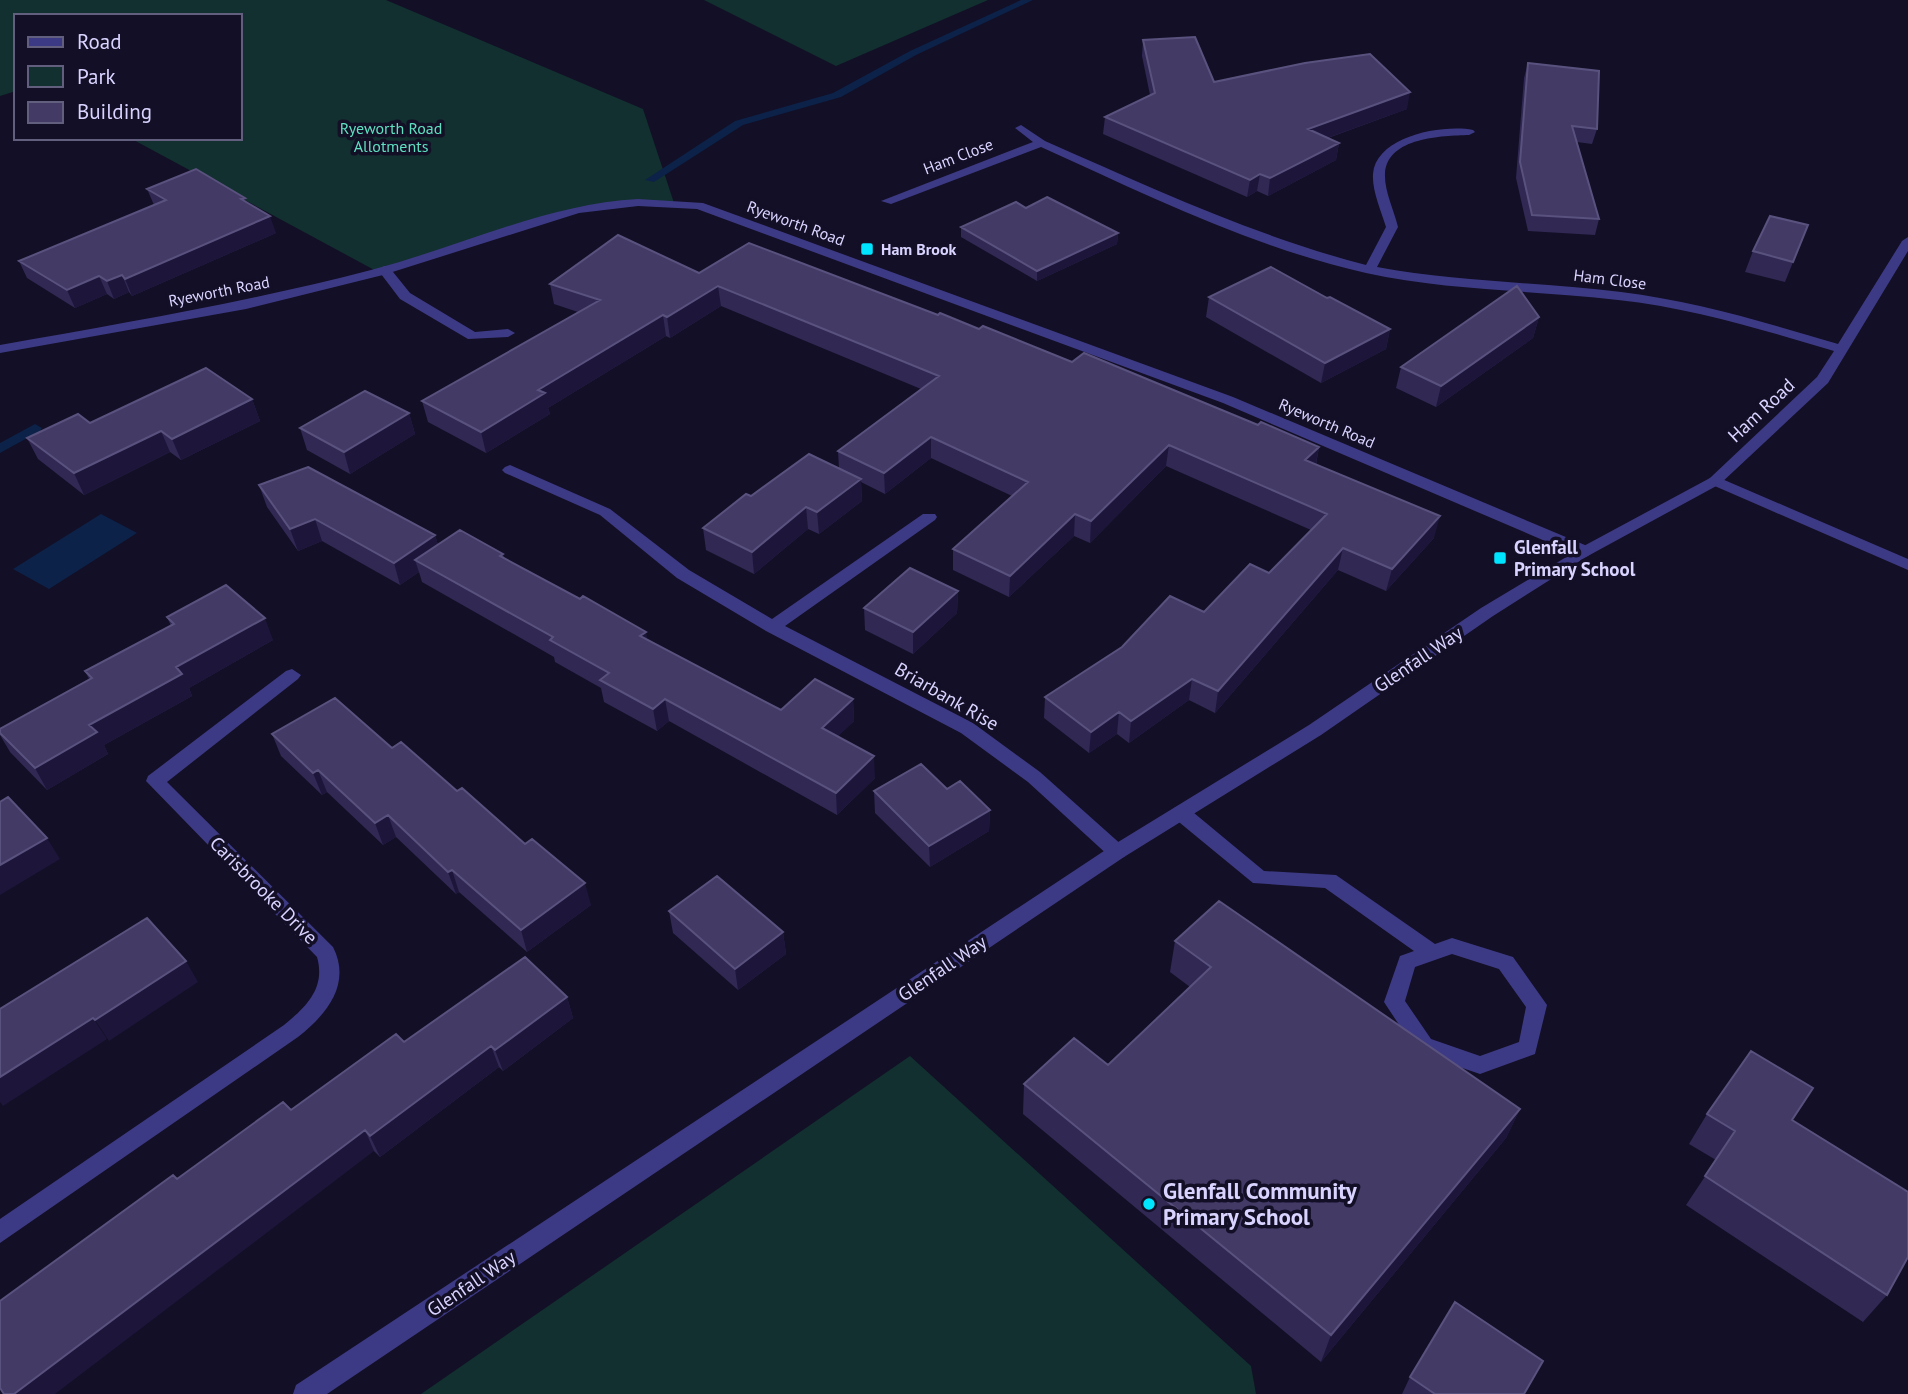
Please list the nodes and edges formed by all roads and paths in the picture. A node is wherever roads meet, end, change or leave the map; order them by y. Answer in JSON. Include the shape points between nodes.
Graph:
{"nodes":[{"id":1,"x":1021,"y":128,"type":"dead end"},
{"id":2,"x":1469,"y":132,"type":"dead end"},
{"id":3,"x":1041,"y":144,"type":"junction"},
{"id":4,"x":887,"y":201,"type":"dead end"},
{"id":5,"x":1908,"y":241,"type":"edge"},
{"id":6,"x":1370,"y":269,"type":"junction"},
{"id":7,"x":384,"y":270,"type":"junction"},
{"id":8,"x":508,"y":333,"type":"dead end"},
{"id":9,"x":0,"y":349,"type":"edge"},
{"id":10,"x":1842,"y":349,"type":"junction"},
{"id":11,"x":510,"y":470,"type":"dead end"},
{"id":12,"x":1715,"y":481,"type":"junction"},
{"id":13,"x":929,"y":517,"type":"dead end"},
{"id":14,"x":1586,"y":552,"type":"junction"},
{"id":15,"x":1908,"y":565,"type":"edge"},
{"id":16,"x":772,"y":627,"type":"junction"},
{"id":17,"x":292,"y":675,"type":"dead end"},
{"id":18,"x":1181,"y":813,"type":"junction"},
{"id":19,"x":1117,"y":852,"type":"junction"},
{"id":20,"x":1431,"y":952,"type":"junction"},
{"id":21,"x":0,"y":1232,"type":"edge"},
{"id":22,"x":305,"y":1394,"type":"edge"}],
"edges":[{"from":1,"to":3,"type":"street","name":"Ham Close"},
{"from":2,"to":6,"type":"street","via":[[1412,139],[1389,152],[1378,173],[1392,228]]},
{"from":3,"to":4,"type":"street","name":"Ham Close"},
{"from":3,"to":6,"type":"street","name":"Ham Close","via":[[1241,231]]},
{"from":5,"to":10,"type":"street","name":"Ham Road"},
{"from":6,"to":10,"type":"street","name":"Ham Close","via":[[1450,282],[1622,296],[1713,313]]},
{"from":7,"to":8,"type":"street","via":[[405,296],[473,336]]},
{"from":7,"to":9,"type":"street","name":"Ryeworth Road","via":[[246,305]]},
{"from":7,"to":14,"type":"street","name":"Ryeworth Road","via":[[607,204],[642,201],[699,206],[1228,400]]},
{"from":10,"to":12,"type":"street","name":"Ham Road","via":[[1823,380]]},
{"from":11,"to":16,"type":"street","name":"Briarbank Rise","via":[[605,512],[683,574]]},
{"from":12,"to":14,"type":"street","name":"Ham Road"},
{"from":12,"to":15,"type":"street"},
{"from":13,"to":16,"type":"street"},
{"from":14,"to":18,"type":"street","name":"Glenfall Way"},
{"from":16,"to":19,"type":"street","name":"Briarbank Rise","via":[[967,728],[1034,777]]},
{"from":17,"to":21,"type":"street","name":"Carisbrooke Drive","via":[[155,781],[326,953],[331,964],[328,990],[320,1005],[291,1031]]},
{"from":18,"to":19,"type":"street","name":"Glenfall Way"},
{"from":18,"to":20,"type":"street","via":[[1260,878],[1329,880]]},
{"from":19,"to":22,"type":"street","name":"Glenfall Way"},
{"from":20,"to":20,"type":"street","via":[[1452,946],[1506,963],[1537,1005],[1528,1048],[1480,1065],[1424,1045],[1394,1002],[1407,962]]}]}
